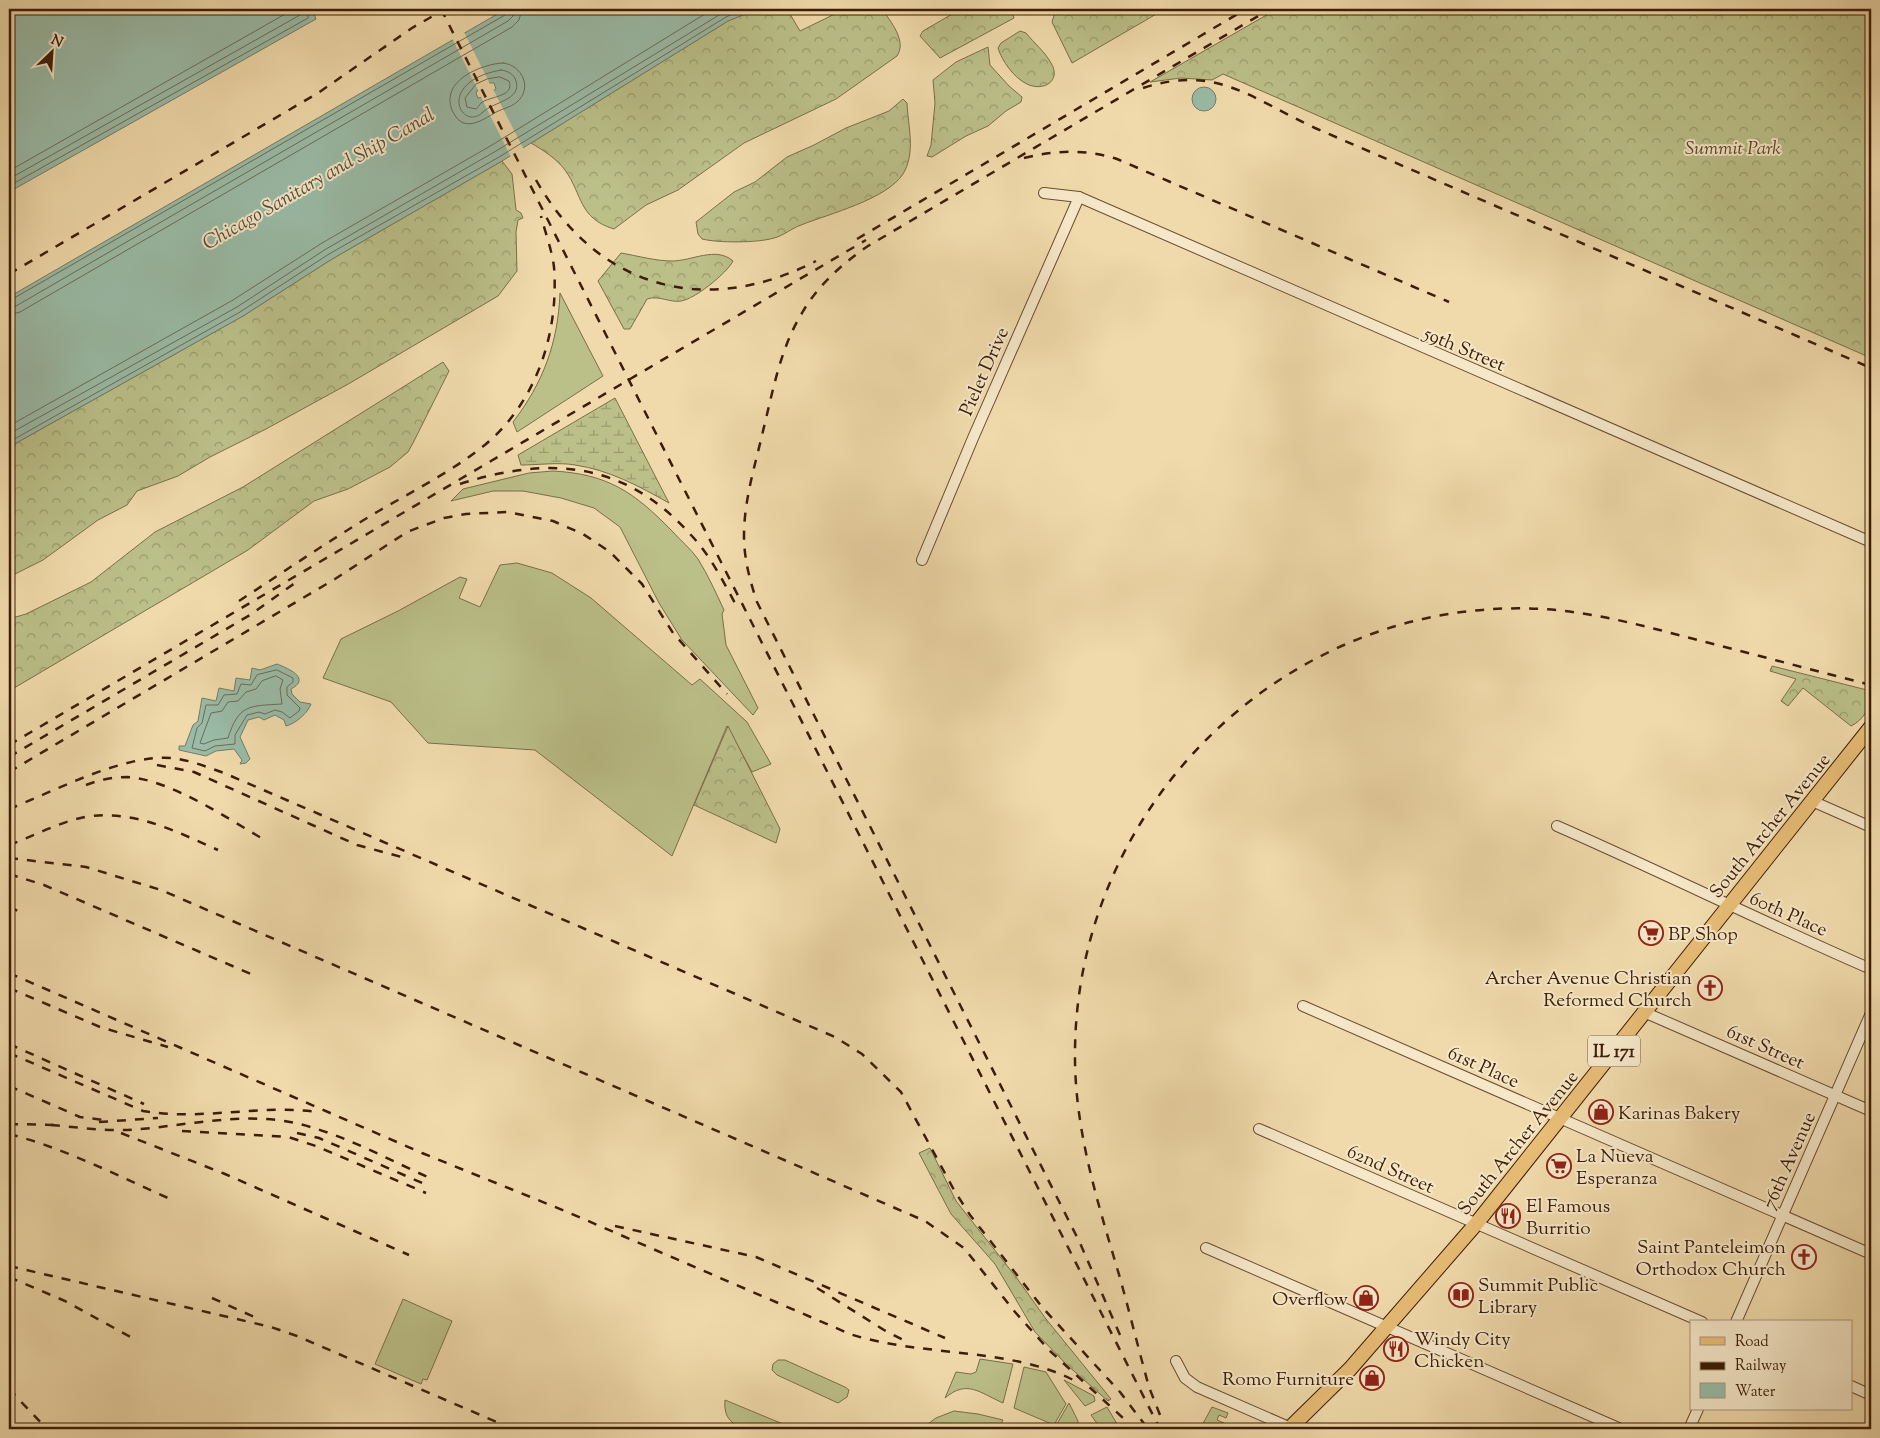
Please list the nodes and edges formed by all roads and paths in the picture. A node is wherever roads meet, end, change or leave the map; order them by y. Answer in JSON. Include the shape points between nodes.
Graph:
{"nodes":[{"id":1,"x":1044,"y":193,"type":"dead end"},
{"id":2,"x":1079,"y":197,"type":"junction"},
{"id":3,"x":1871,"y":542,"type":"edge"},
{"id":4,"x":922,"y":560,"type":"dead end"},
{"id":5,"x":1871,"y":727,"type":"edge"},
{"id":6,"x":1812,"y":801,"type":"junction"},
{"id":7,"x":1556,"y":826,"type":"dead end"},
{"id":8,"x":1871,"y":827,"type":"edge"},
{"id":9,"x":1729,"y":904,"type":"junction"},
{"id":10,"x":1871,"y":969,"type":"edge"},
{"id":11,"x":1303,"y":1006,"type":"dead end"},
{"id":12,"x":1646,"y":1013,"type":"junction"},
{"id":13,"x":1871,"y":1013,"type":"edge"},
{"id":14,"x":1835,"y":1096,"type":"junction"},
{"id":15,"x":1871,"y":1111,"type":"edge"},
{"id":16,"x":1559,"y":1118,"type":"junction"},
{"id":17,"x":1259,"y":1129,"type":"dead end"},
{"id":18,"x":1783,"y":1215,"type":"junction"},
{"id":19,"x":1476,"y":1224,"type":"junction"},
{"id":20,"x":1206,"y":1248,"type":"dead end"},
{"id":21,"x":1871,"y":1254,"type":"edge"},
{"id":22,"x":1697,"y":1320,"type":"edge"},
{"id":23,"x":1737,"y":1320,"type":"edge"},
{"id":24,"x":1387,"y":1328,"type":"junction"},
{"id":25,"x":1176,"y":1361,"type":"dead end"},
{"id":26,"x":1852,"y":1386,"type":"edge"},
{"id":27,"x":1871,"y":1395,"type":"edge"},
{"id":28,"x":1698,"y":1410,"type":"edge"},
{"id":29,"x":1291,"y":1429,"type":"edge"},
{"id":30,"x":1621,"y":1429,"type":"edge"},
{"id":31,"x":1689,"y":1429,"type":"edge"}],
"edges":[{"from":1,"to":2,"type":"street","name":"59th Street"},
{"from":2,"to":3,"type":"street","name":"59th Street"},
{"from":2,"to":4,"type":"street","name":"Pielet Drive"},
{"from":5,"to":6,"type":"main road","name":"South Archer Avenue","number":"IL 171"},
{"from":6,"to":8,"type":"street"},
{"from":6,"to":9,"type":"main road","name":"South Archer Avenue","number":"IL 171"},
{"from":7,"to":9,"type":"street","name":"60th Place"},
{"from":9,"to":10,"type":"street","name":"60th Place"},
{"from":9,"to":12,"type":"main road","name":"South Archer Avenue","number":"IL 171"},
{"from":11,"to":16,"type":"street","name":"61st Place"},
{"from":12,"to":14,"type":"street","name":"61st Street"},
{"from":12,"to":16,"type":"main road","name":"South Archer Avenue","number":"IL 171"},
{"from":13,"to":14,"type":"street","name":"76th Avenue"},
{"from":14,"to":15,"type":"street","name":"61st Street"},
{"from":14,"to":18,"type":"street","name":"76th Avenue"},
{"from":16,"to":18,"type":"street","name":"61st Place"},
{"from":16,"to":19,"type":"main road","name":"South Archer Avenue","number":"IL 171"},
{"from":17,"to":19,"type":"street","name":"62nd Street"},
{"from":18,"to":21,"type":"street","name":"61st Place"},
{"from":18,"to":23,"type":"street","name":"76th Avenue"},
{"from":19,"to":22,"type":"street","name":"62nd Street"},
{"from":19,"to":24,"type":"main road","name":"South Archer Avenue","number":"IL 171"},
{"from":20,"to":24,"type":"street"},
{"from":24,"to":29,"type":"main road","name":"South Archer Avenue","number":"IL 171"},
{"from":24,"to":30,"type":"street"},
{"from":25,"to":29,"type":"street","via":[[1185,1378],[1208,1392]]},
{"from":26,"to":27,"type":"street"},
{"from":28,"to":31,"type":"street"}]}
